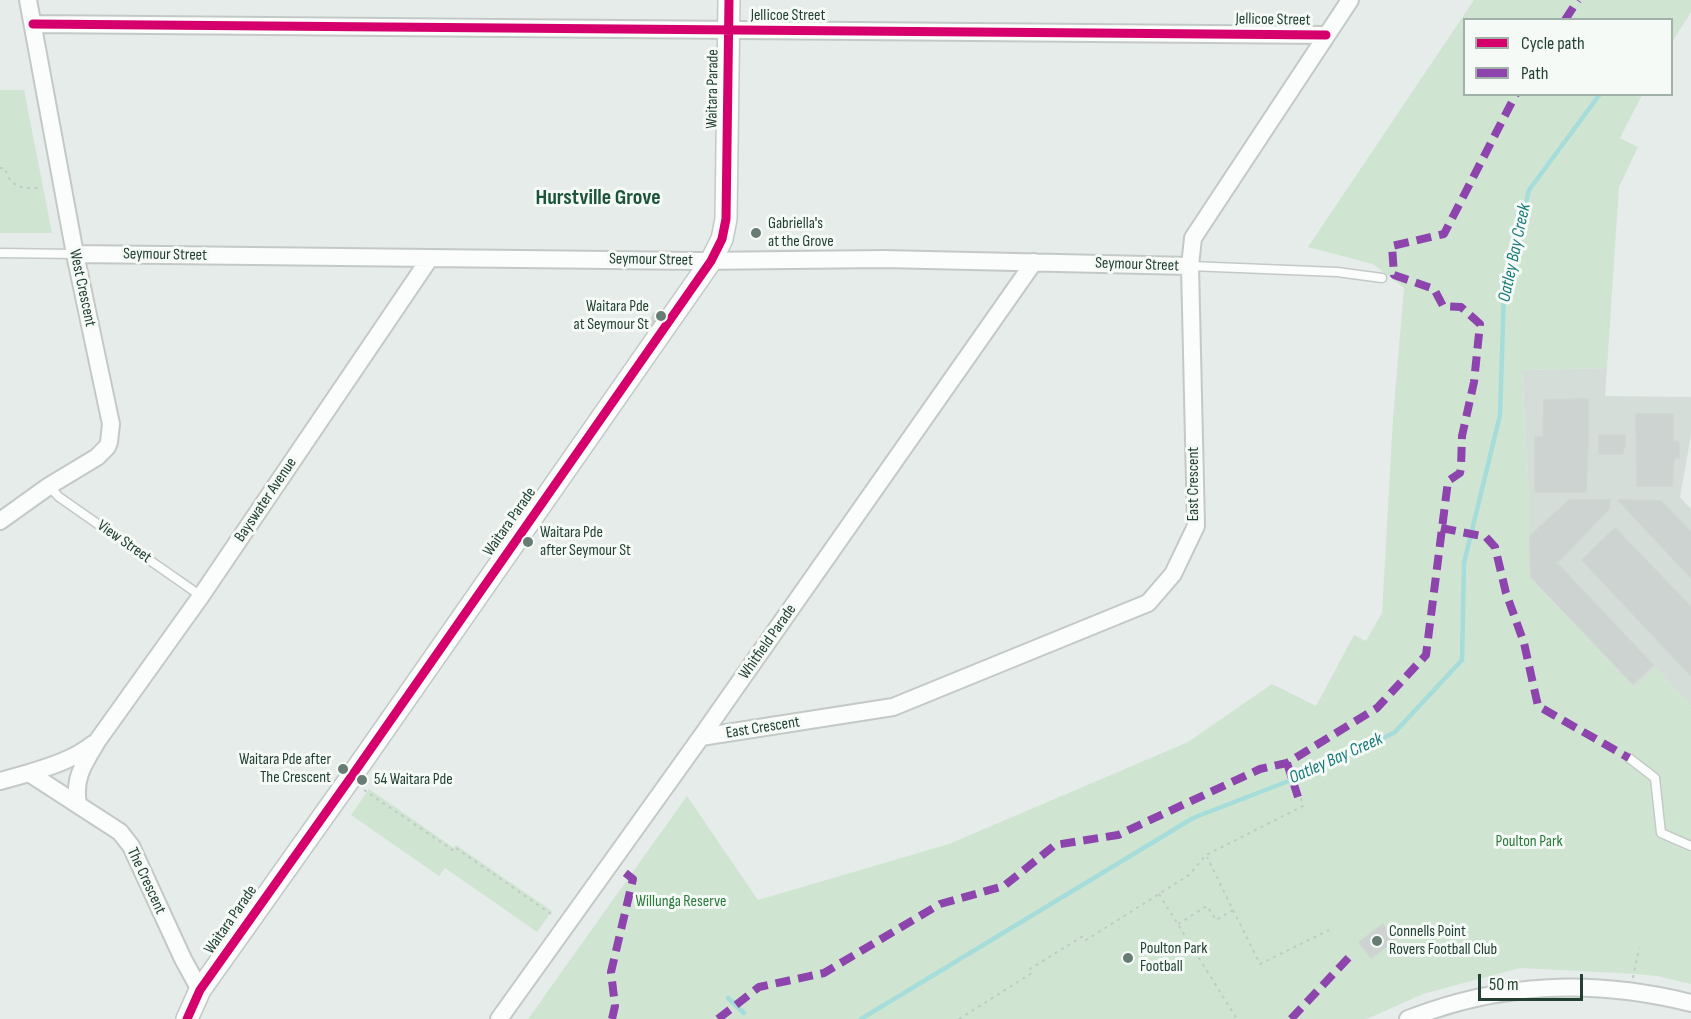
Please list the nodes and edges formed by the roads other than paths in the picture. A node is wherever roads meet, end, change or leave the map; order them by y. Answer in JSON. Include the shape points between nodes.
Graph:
{"nodes":[{"id":1,"x":28,"y":0,"type":"edge"},
{"id":2,"x":729,"y":0,"type":"edge"},
{"id":3,"x":1350,"y":0,"type":"edge"},
{"id":4,"x":33,"y":24,"type":"junction"},
{"id":5,"x":729,"y":30,"type":"junction"},
{"id":6,"x":1326,"y":35,"type":"junction"},
{"id":7,"x":0,"y":253,"type":"edge"},
{"id":8,"x":75,"y":254,"type":"junction"},
{"id":9,"x":430,"y":258,"type":"junction"},
{"id":10,"x":711,"y":261,"type":"junction"},
{"id":11,"x":1034,"y":262,"type":"junction"},
{"id":12,"x":1190,"y":266,"type":"junction"},
{"id":13,"x":1382,"y":278,"type":"dead end"},
{"id":14,"x":49,"y":486,"type":"junction"},
{"id":15,"x":0,"y":521,"type":"edge"},
{"id":16,"x":201,"y":596,"type":"junction"},
{"id":17,"x":701,"y":737,"type":"junction"},
{"id":18,"x":98,"y":740,"type":"junction"},
{"id":19,"x":1629,"y":758,"type":"dead end"},
{"id":20,"x":29,"y":773,"type":"junction"},
{"id":21,"x":0,"y":781,"type":"edge"},
{"id":22,"x":78,"y":804,"type":"junction"},
{"id":23,"x":1691,"y":846,"type":"edge"},
{"id":24,"x":200,"y":990,"type":"junction"},
{"id":25,"x":1691,"y":1002,"type":"edge"},
{"id":26,"x":187,"y":1019,"type":"edge"},
{"id":27,"x":499,"y":1019,"type":"edge"},
{"id":28,"x":1408,"y":1019,"type":"edge"}],
"edges":[{"from":1,"to":4,"type":"street","name":"West Crescent"},
{"from":2,"to":5,"type":"street","name":"Waitara Parade"},
{"from":3,"to":6,"type":"street","name":"East Crescent"},
{"from":4,"to":5,"type":"street","name":"Jellicoe Street"},
{"from":4,"to":8,"type":"street","name":"West Crescent"},
{"from":5,"to":6,"type":"street","name":"Jellicoe Street"},
{"from":5,"to":10,"type":"street","name":"Waitara Parade","via":[[726,219]]},
{"from":6,"to":12,"type":"street","name":"East Crescent","via":[[1193,238]]},
{"from":7,"to":8,"type":"lane","name":"Seymour Street"},
{"from":8,"to":9,"type":"street","name":"Seymour Street"},
{"from":8,"to":14,"type":"street","name":"West Crescent","via":[[111,431],[107,447],[97,457]]},
{"from":9,"to":10,"type":"street","name":"Seymour Street"},
{"from":9,"to":16,"type":"street","name":"Bayswater Avenue"},
{"from":10,"to":11,"type":"street","name":"Seymour Street"},
{"from":10,"to":24,"type":"street","name":"Waitara Parade"},
{"from":11,"to":12,"type":"street","name":"Seymour Street"},
{"from":11,"to":17,"type":"street","name":"Whitfield Parade"},
{"from":12,"to":13,"type":"lane","name":"Seymour Street","via":[[1337,272]]},
{"from":12,"to":17,"type":"street","name":"East Crescent","via":[[1196,526],[1173,574],[1148,603],[893,707]]},
{"from":14,"to":15,"type":"street","name":"West Crescent"},
{"from":14,"to":16,"type":"lane","name":"View Street","via":[[59,497]]},
{"from":16,"to":18,"type":"street","name":"Bayswater Avenue"},
{"from":17,"to":27,"type":"street","name":"Whitfield Parade"},
{"from":18,"to":20,"type":"street","name":"Bayswater Avenue","via":[[65,762]]},
{"from":18,"to":22,"type":"street","name":"Bayswater Avenue","via":[[78,776]]},
{"from":19,"to":23,"type":"lane","via":[[1655,777],[1661,833]]},
{"from":20,"to":21,"type":"street"},
{"from":20,"to":22,"type":"street","name":"The Crescent"},
{"from":22,"to":24,"type":"street","name":"The Crescent","via":[[120,832],[131,846]]},
{"from":24,"to":26,"type":"street","name":"Waitara Parade"},
{"from":25,"to":28,"type":"street","via":[[1631,990],[1544,988],[1475,998]]}]}
